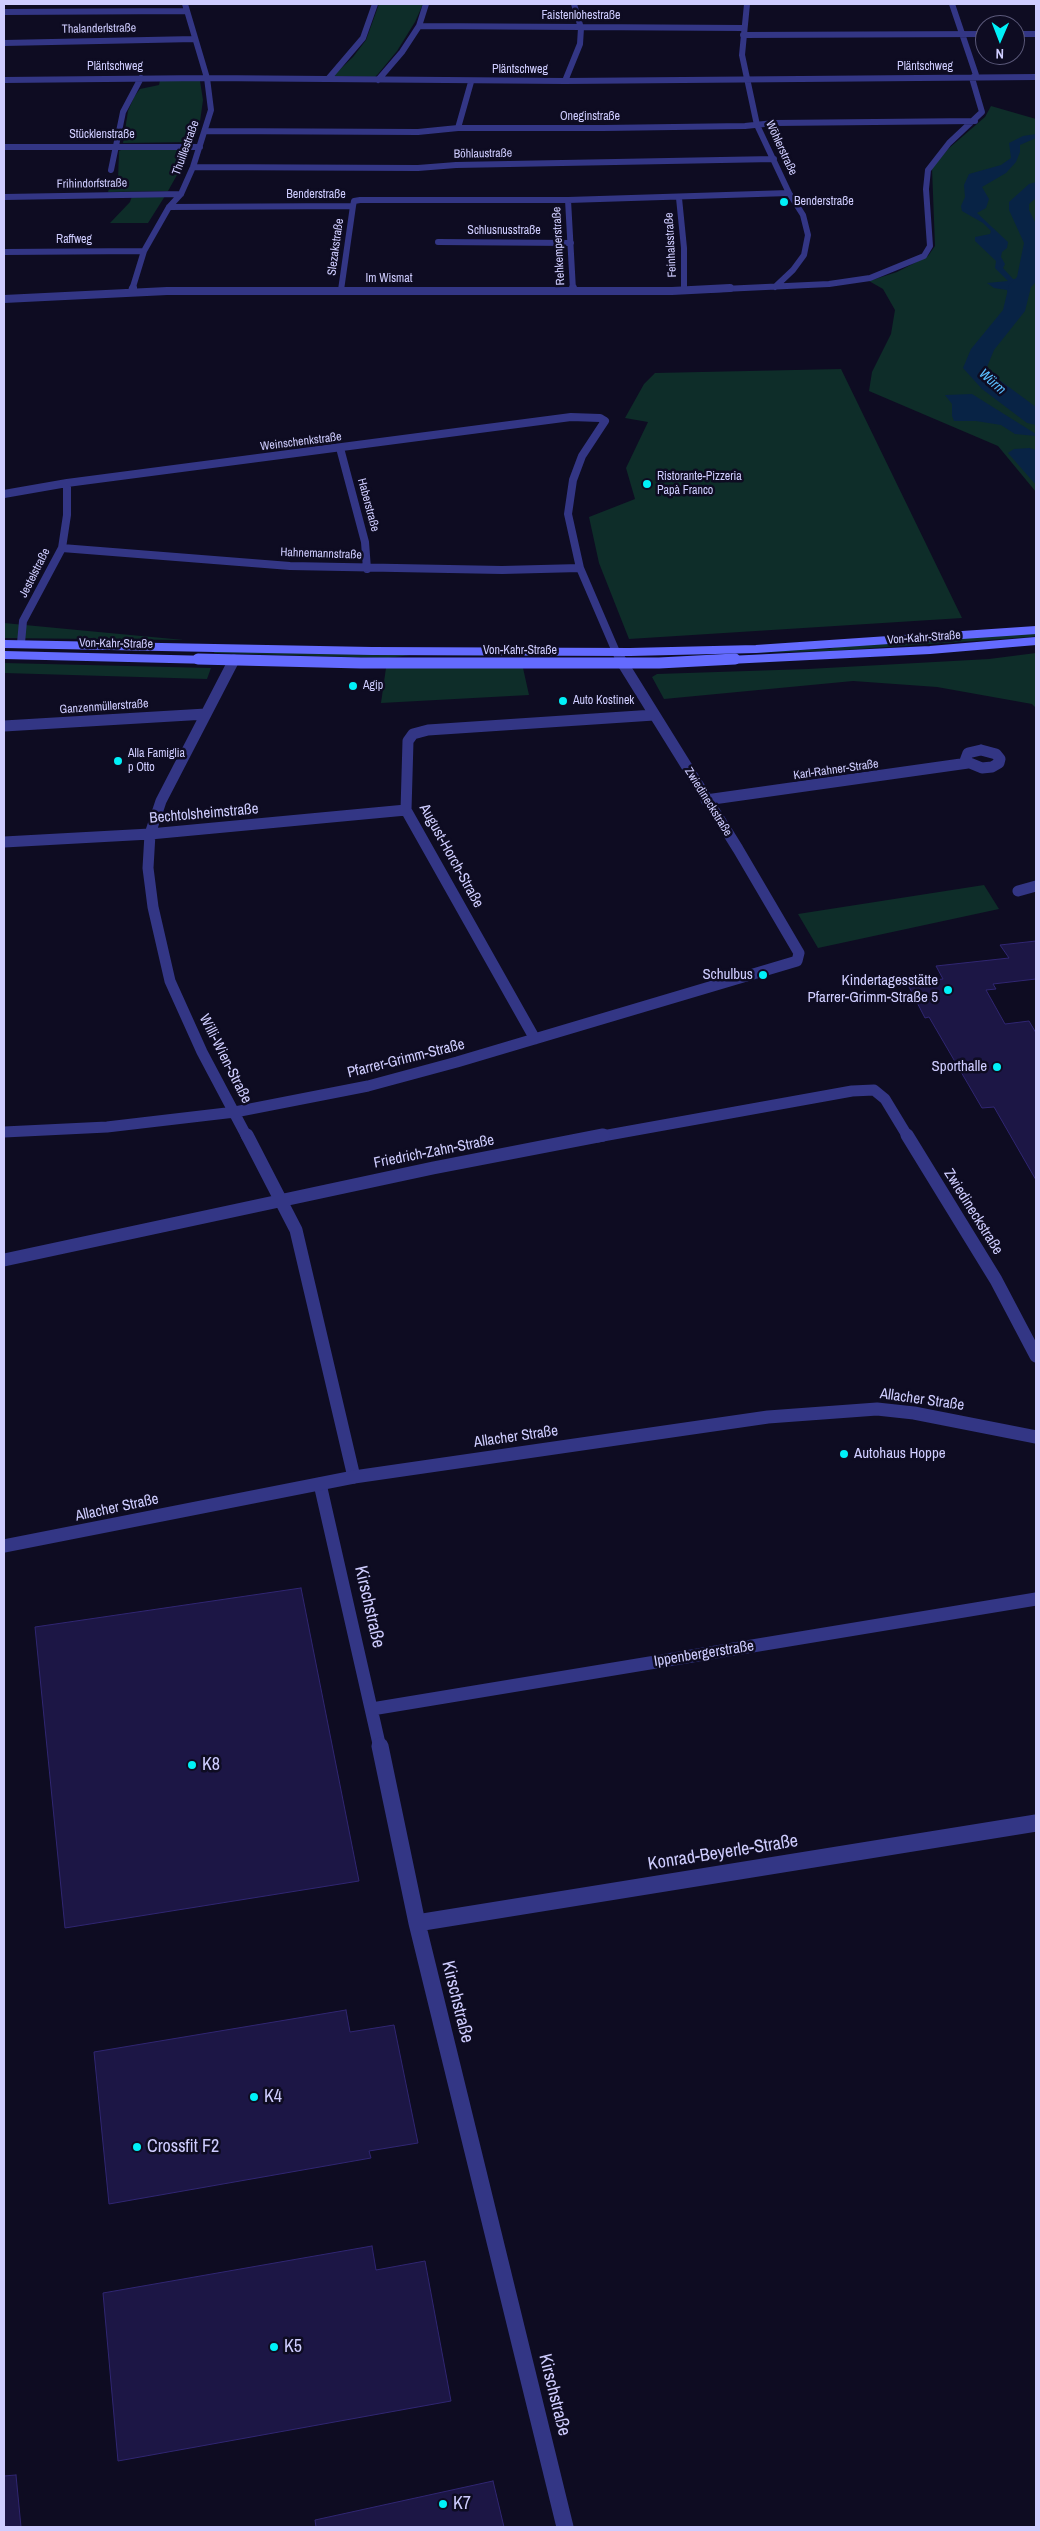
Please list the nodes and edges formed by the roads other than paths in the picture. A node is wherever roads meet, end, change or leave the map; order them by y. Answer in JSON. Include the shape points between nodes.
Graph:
{"nodes":[{"id":1,"x":185,"y":4,"type":"edge"},
{"id":2,"x":375,"y":4,"type":"edge"},
{"id":3,"x":426,"y":4,"type":"edge"},
{"id":4,"x":574,"y":4,"type":"edge"},
{"id":5,"x":747,"y":4,"type":"edge"},
{"id":6,"x":952,"y":4,"type":"edge"},
{"id":7,"x":4,"y":12,"type":"edge"},
{"id":8,"x":187,"y":12,"type":"junction"},
{"id":9,"x":419,"y":26,"type":"junction"},
{"id":10,"x":581,"y":28,"type":"junction"},
{"id":11,"x":743,"y":31,"type":"junction"},
{"id":12,"x":964,"y":34,"type":"junction"},
{"id":13,"x":975,"y":34,"type":"edge"},
{"id":14,"x":195,"y":39,"type":"junction"},
{"id":15,"x":4,"y":42,"type":"edge"},
{"id":16,"x":1036,"y":77,"type":"edge"},
{"id":17,"x":141,"y":78,"type":"junction"},
{"id":18,"x":208,"y":78,"type":"junction"},
{"id":19,"x":972,"y":78,"type":"junction"},
{"id":20,"x":328,"y":79,"type":"junction"},
{"id":21,"x":4,"y":80,"type":"edge"},
{"id":22,"x":378,"y":80,"type":"junction"},
{"id":23,"x":746,"y":80,"type":"junction"},
{"id":24,"x":565,"y":81,"type":"junction"},
{"id":25,"x":471,"y":82,"type":"junction"},
{"id":26,"x":975,"y":120,"type":"junction"},
{"id":27,"x":757,"y":125,"type":"junction"},
{"id":28,"x":458,"y":128,"type":"junction"},
{"id":29,"x":206,"y":132,"type":"junction"},
{"id":30,"x":117,"y":146,"type":"junction"},
{"id":31,"x":4,"y":147,"type":"edge"},
{"id":32,"x":200,"y":147,"type":"junction"},
{"id":33,"x":774,"y":159,"type":"junction"},
{"id":34,"x":193,"y":167,"type":"junction"},
{"id":35,"x":111,"y":170,"type":"dead end"},
{"id":36,"x":790,"y":193,"type":"junction"},
{"id":37,"x":181,"y":194,"type":"junction"},
{"id":38,"x":4,"y":197,"type":"edge"},
{"id":39,"x":679,"y":198,"type":"junction"},
{"id":40,"x":568,"y":200,"type":"junction"},
{"id":41,"x":353,"y":206,"type":"junction"},
{"id":42,"x":169,"y":207,"type":"junction"},
{"id":43,"x":438,"y":242,"type":"dead end"},
{"id":44,"x":571,"y":243,"type":"junction"},
{"id":45,"x":144,"y":251,"type":"junction"},
{"id":46,"x":4,"y":252,"type":"edge"},
{"id":47,"x":775,"y":287,"type":"junction"},
{"id":48,"x":341,"y":290,"type":"junction"},
{"id":49,"x":684,"y":290,"type":"junction"},
{"id":50,"x":132,"y":291,"type":"junction"},
{"id":51,"x":573,"y":292,"type":"junction"},
{"id":52,"x":4,"y":299,"type":"edge"},
{"id":53,"x":600,"y":418,"type":"joint"},
{"id":54,"x":340,"y":448,"type":"junction"},
{"id":55,"x":67,"y":483,"type":"junction"},
{"id":56,"x":4,"y":494,"type":"edge"},
{"id":57,"x":62,"y":548,"type":"junction"},
{"id":58,"x":580,"y":568,"type":"junction"},
{"id":59,"x":367,"y":569,"type":"junction"},
{"id":60,"x":1036,"y":630,"type":"edge"},
{"id":61,"x":1036,"y":641,"type":"edge"},
{"id":62,"x":4,"y":644,"type":"edge"},
{"id":63,"x":21,"y":644,"type":"junction"},
{"id":64,"x":615,"y":652,"type":"junction"},
{"id":65,"x":4,"y":655,"type":"edge"},
{"id":66,"x":234,"y":660,"type":"junction"},
{"id":67,"x":623,"y":664,"type":"junction"},
{"id":68,"x":206,"y":714,"type":"junction"},
{"id":69,"x":654,"y":715,"type":"junction"},
{"id":70,"x":4,"y":726,"type":"edge"},
{"id":71,"x":968,"y":763,"type":"dead end"},
{"id":72,"x":706,"y":800,"type":"junction"},
{"id":73,"x":406,"y":810,"type":"junction"},
{"id":74,"x":150,"y":834,"type":"junction"},
{"id":75,"x":4,"y":842,"type":"edge"},
{"id":76,"x":1036,"y":886,"type":"edge"},
{"id":77,"x":1018,"y":891,"type":"dead end"},
{"id":78,"x":799,"y":953,"type":"joint"},
{"id":79,"x":535,"y":1039,"type":"junction"},
{"id":80,"x":874,"y":1090,"type":"joint"},
{"id":81,"x":235,"y":1112,"type":"junction"},
{"id":82,"x":4,"y":1132,"type":"edge"},
{"id":83,"x":282,"y":1201,"type":"junction"},
{"id":84,"x":4,"y":1260,"type":"edge"},
{"id":85,"x":1036,"y":1356,"type":"edge"},
{"id":86,"x":1036,"y":1437,"type":"edge"},
{"id":87,"x":354,"y":1477,"type":"junction"},
{"id":88,"x":320,"y":1484,"type":"junction"},
{"id":89,"x":4,"y":1546,"type":"edge"},
{"id":90,"x":1036,"y":1599,"type":"edge"},
{"id":91,"x":372,"y":1709,"type":"junction"},
{"id":92,"x":1036,"y":1823,"type":"edge"},
{"id":93,"x":417,"y":1923,"type":"junction"},
{"id":94,"x":566,"y":2527,"type":"edge"}],
"edges":[{"from":1,"to":8,"type":"street","name":"Thuillestraße"},
{"from":2,"to":20,"type":"street","via":[[363,38]]},
{"from":3,"to":9,"type":"street"},
{"from":4,"to":10,"type":"street"},
{"from":5,"to":11,"type":"street","name":"Wöhlerstraße"},
{"from":6,"to":12,"type":"street"},
{"from":7,"to":8,"type":"street"},
{"from":8,"to":14,"type":"street","name":"Thuillestraße"},
{"from":9,"to":10,"type":"street","name":"Faistenlohestraße"},
{"from":9,"to":22,"type":"street"},
{"from":10,"to":11,"type":"street","name":"Faistenlohestraße"},
{"from":10,"to":24,"type":"street","via":[[580,44]]},
{"from":11,"to":12,"type":"street","name":"Faistenlohestraße"},
{"from":11,"to":23,"type":"street","name":"Wöhlerstraße"},
{"from":12,"to":13,"type":"street","name":"Faistenlohestraße"},
{"from":12,"to":19,"type":"street","via":[[976,75]]},
{"from":14,"to":15,"type":"street","name":"Thalanderlstraße"},
{"from":14,"to":18,"type":"street","name":"Thuillestraße"},
{"from":16,"to":19,"type":"street","name":"Pläntschweg"},
{"from":17,"to":18,"type":"street","name":"Pläntschweg"},
{"from":17,"to":21,"type":"street","name":"Pläntschweg"},
{"from":17,"to":30,"type":"street","via":[[123,112]]},
{"from":18,"to":20,"type":"street","name":"Pläntschweg"},
{"from":18,"to":29,"type":"street","name":"Thuillestraße","via":[[211,96]]},
{"from":19,"to":23,"type":"street","name":"Pläntschweg"},
{"from":19,"to":26,"type":"street","via":[[982,112]]},
{"from":20,"to":22,"type":"street","name":"Pläntschweg"},
{"from":22,"to":25,"type":"street","name":"Pläntschweg"},
{"from":23,"to":24,"type":"street","name":"Pläntschweg"},
{"from":23,"to":27,"type":"street","name":"Wöhlerstraße"},
{"from":24,"to":25,"type":"street","name":"Pläntschweg"},
{"from":25,"to":28,"type":"street"},
{"from":26,"to":27,"type":"street","name":"Oneginstraße"},
{"from":26,"to":47,"type":"street","name":"Im Wismat","via":[[949,143],[928,170],[930,246],[924,256],[870,278]]},
{"from":27,"to":28,"type":"street","name":"Oneginstraße"},
{"from":27,"to":33,"type":"street","name":"Wöhlerstraße"},
{"from":28,"to":29,"type":"street","name":"Oneginstraße","via":[[418,132]]},
{"from":29,"to":32,"type":"street","name":"Thuillestraße"},
{"from":30,"to":31,"type":"street","name":"Stücklenstraße"},
{"from":30,"to":32,"type":"street","name":"Stücklenstraße"},
{"from":30,"to":35,"type":"street"},
{"from":32,"to":34,"type":"street","name":"Thuillestraße"},
{"from":33,"to":34,"type":"street","name":"Böhlaustraße","via":[[418,168]]},
{"from":33,"to":36,"type":"street","name":"Wöhlerstraße"},
{"from":34,"to":37,"type":"street","name":"Thuillestraße"},
{"from":36,"to":39,"type":"street","name":"Benderstraße"},
{"from":36,"to":47,"type":"street","name":"Wöhlerstraße","via":[[803,215],[808,235],[804,255]]},
{"from":37,"to":38,"type":"street","name":"Frihindorfstraße"},
{"from":37,"to":42,"type":"street","name":"Thuillestraße"},
{"from":39,"to":40,"type":"street","name":"Benderstraße"},
{"from":39,"to":49,"type":"street","name":"Feinhalsstraße"},
{"from":40,"to":41,"type":"street","name":"Benderstraße","via":[[360,200],[354,201]]},
{"from":40,"to":44,"type":"street","name":"Rehkemperstraße"},
{"from":41,"to":42,"type":"street","name":"Benderstraße"},
{"from":41,"to":48,"type":"street","name":"Slezakstraße"},
{"from":42,"to":45,"type":"street","name":"Thuillestraße"},
{"from":43,"to":44,"type":"street","name":"Schlusnusstraße"},
{"from":44,"to":51,"type":"street","name":"Rehkemperstraße"},
{"from":45,"to":46,"type":"street","name":"Raffweg"},
{"from":45,"to":50,"type":"street","name":"Thuillestraße"},
{"from":47,"to":49,"type":"street","name":"Im Wismat"},
{"from":48,"to":50,"type":"street","name":"Im Wismat"},
{"from":48,"to":51,"type":"street","name":"Im Wismat"},
{"from":49,"to":51,"type":"street","name":"Im Wismat"},
{"from":50,"to":52,"type":"street","name":"Im Wismat"},
{"from":53,"to":54,"type":"street","name":"Weinschenkstraße","via":[[571,417]]},
{"from":53,"to":58,"type":"street","name":"Zwiedineckstraße","via":[[605,421],[582,456],[568,501]]},
{"from":54,"to":55,"type":"street","name":"Weinschenkstraße"},
{"from":54,"to":59,"type":"street","name":"Haberstraße","via":[[365,542]]},
{"from":55,"to":56,"type":"street","name":"Weinschenkstraße"},
{"from":55,"to":57,"type":"street","name":"Jestelstraße"},
{"from":57,"to":59,"type":"street","name":"Hahnemannstraße"},
{"from":57,"to":63,"type":"street","name":"Jestelstraße","via":[[23,622]]},
{"from":58,"to":59,"type":"street","name":"Hahnemannstraße"},
{"from":58,"to":64,"type":"street","name":"Zwiedineckstraße"},
{"from":60,"to":64,"type":"main road","name":"Von-Kahr-Straße","via":[[756,649]]},
{"from":61,"to":67,"type":"main road","name":"Von-Kahr-Straße","via":[[811,657]]},
{"from":62,"to":63,"type":"main road","name":"Von-Kahr-Straße"},
{"from":63,"to":64,"type":"main road","name":"Von-Kahr-Straße"},
{"from":64,"to":67,"type":"street","name":"Zwiedineckstraße"},
{"from":65,"to":66,"type":"main road","name":"Von-Kahr-Straße"},
{"from":66,"to":67,"type":"main road","name":"Von-Kahr-Straße"},
{"from":66,"to":68,"type":"street","name":"Willi-Wien-Straße"},
{"from":67,"to":69,"type":"street","name":"Zwiedineckstraße"},
{"from":68,"to":70,"type":"street","name":"Ganzenmüllerstraße"},
{"from":68,"to":74,"type":"street","name":"Willi-Wien-Straße","via":[[161,801]]},
{"from":69,"to":72,"type":"street","name":"Zwiedineckstraße"},
{"from":69,"to":73,"type":"street","name":"August-Horch-Straße","via":[[428,730],[413,734],[408,741]]},
{"from":71,"to":72,"type":"street","name":"Karl-Rahner-Straße"},
{"from":72,"to":78,"type":"street","name":"Zwiedineckstraße"},
{"from":73,"to":74,"type":"street","name":"Bechtolsheimstraße"},
{"from":73,"to":79,"type":"street","name":"August-Horch-Straße"},
{"from":74,"to":75,"type":"street","name":"Bechtolsheimstraße"},
{"from":74,"to":81,"type":"street","name":"Willi-Wien-Straße","via":[[148,868],[153,907],[170,981],[202,1052]]},
{"from":76,"to":77,"type":"street"},
{"from":78,"to":79,"type":"street","name":"Pfarrer-Grimm-Straße","via":[[797,961],[781,967]]},
{"from":79,"to":81,"type":"street","name":"Pfarrer-Grimm-Straße","via":[[388,1081]]},
{"from":80,"to":83,"type":"street","name":"Friedrich-Zahn-Straße","via":[[852,1090],[694,1118],[433,1168]]},
{"from":80,"to":85,"type":"street","name":"Zwiedineckstraße","via":[[884,1099],[996,1280]]},
{"from":81,"to":82,"type":"street","name":"Pfarrer-Grimm-Straße","via":[[107,1128]]},
{"from":81,"to":83,"type":"street","name":"Willi-Wien-Straße"},
{"from":83,"to":84,"type":"street","name":"Friedrich-Zahn-Straße"},
{"from":83,"to":87,"type":"street","name":"Willi-Wien-Straße","via":[[296,1230]]},
{"from":86,"to":87,"type":"street","name":"Allacher Straße","via":[[877,1409],[759,1418]]},
{"from":87,"to":88,"type":"street","name":"Allacher Straße"},
{"from":88,"to":89,"type":"street","name":"Allacher Straße"},
{"from":88,"to":91,"type":"street","name":"Kirschstraße"},
{"from":90,"to":91,"type":"street","name":"Ippenbergerstraße"},
{"from":91,"to":93,"type":"street","name":"Kirschstraße"},
{"from":92,"to":93,"type":"street","name":"Konrad-Beyerle-Straße"},
{"from":93,"to":94,"type":"street","name":"Kirschstraße"}]}
